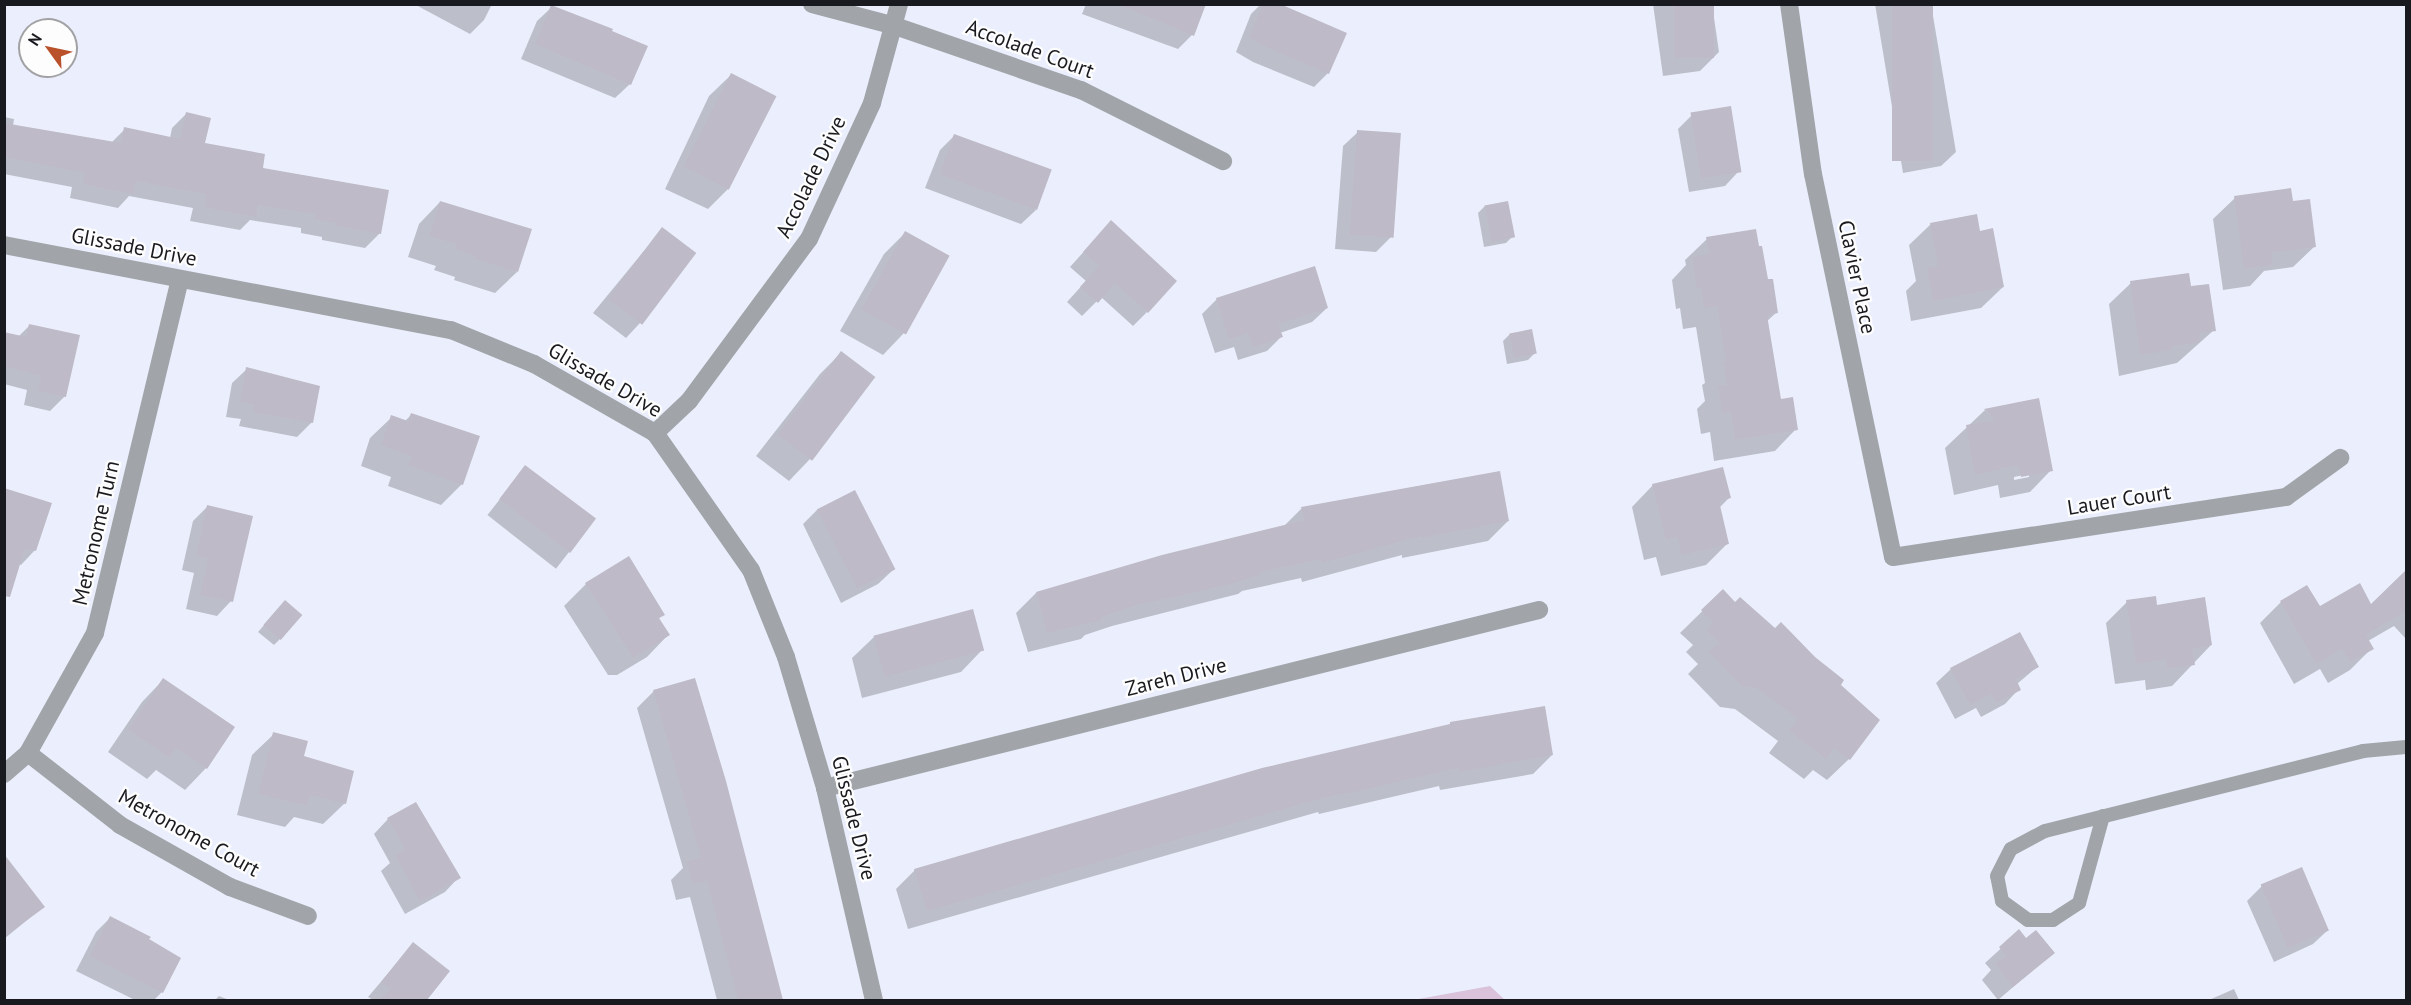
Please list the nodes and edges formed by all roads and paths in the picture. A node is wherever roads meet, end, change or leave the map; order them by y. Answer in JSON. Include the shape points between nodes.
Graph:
{"nodes":[{"id":1,"x":812,"y":4,"type":"edge"},
{"id":2,"x":899,"y":4,"type":"edge"},
{"id":3,"x":1788,"y":4,"type":"edge"},
{"id":4,"x":895,"y":26,"type":"junction"},
{"id":5,"x":1223,"y":161,"type":"dead end"},
{"id":6,"x":4,"y":245,"type":"edge"},
{"id":7,"x":180,"y":279,"type":"junction"},
{"id":8,"x":655,"y":433,"type":"junction"},
{"id":9,"x":2340,"y":458,"type":"dead end"},
{"id":10,"x":1893,"y":557,"type":"joint"},
{"id":11,"x":1539,"y":610,"type":"dead end"},
{"id":12,"x":2406,"y":747,"type":"edge"},
{"id":13,"x":28,"y":753,"type":"junction"},
{"id":14,"x":4,"y":774,"type":"edge"},
{"id":15,"x":825,"y":788,"type":"junction"},
{"id":16,"x":2103,"y":816,"type":"junction"},
{"id":17,"x":308,"y":916,"type":"dead end"},
{"id":18,"x":874,"y":1000,"type":"edge"}],
"edges":[{"from":1,"to":4,"type":"street","name":"Accolade Court"},
{"from":2,"to":4,"type":"street","name":"Accolade Drive"},
{"from":3,"to":10,"type":"street","name":"Clavier Place","via":[[1813,174]]},
{"from":4,"to":5,"type":"street","name":"Accolade Court","via":[[1081,90]]},
{"from":4,"to":8,"type":"street","name":"Accolade Drive","via":[[872,103],[810,239],[689,401]]},
{"from":6,"to":7,"type":"street","name":"Glissade Drive"},
{"from":7,"to":8,"type":"street","name":"Glissade Drive","via":[[451,330],[534,364]]},
{"from":7,"to":13,"type":"street","name":"Metronome Turn","via":[[95,633]]},
{"from":8,"to":15,"type":"street","name":"Glissade Drive","via":[[751,570],[786,657]]},
{"from":9,"to":10,"type":"street","name":"Lauer Court","via":[[2286,497]]},
{"from":11,"to":15,"type":"street","name":"Zareh Drive"},
{"from":12,"to":16,"type":"lane","via":[[2363,751]]},
{"from":13,"to":14,"type":"street","name":"Metronome Turn"},
{"from":13,"to":17,"type":"street","name":"Metronome Court","via":[[120,825],[230,887]]},
{"from":15,"to":18,"type":"street","name":"Glissade Drive"},
{"from":16,"to":16,"type":"lane","via":[[2045,831],[2011,849],[1997,876],[2002,901],[2028,920],[2053,921],[2079,903]]}]}
